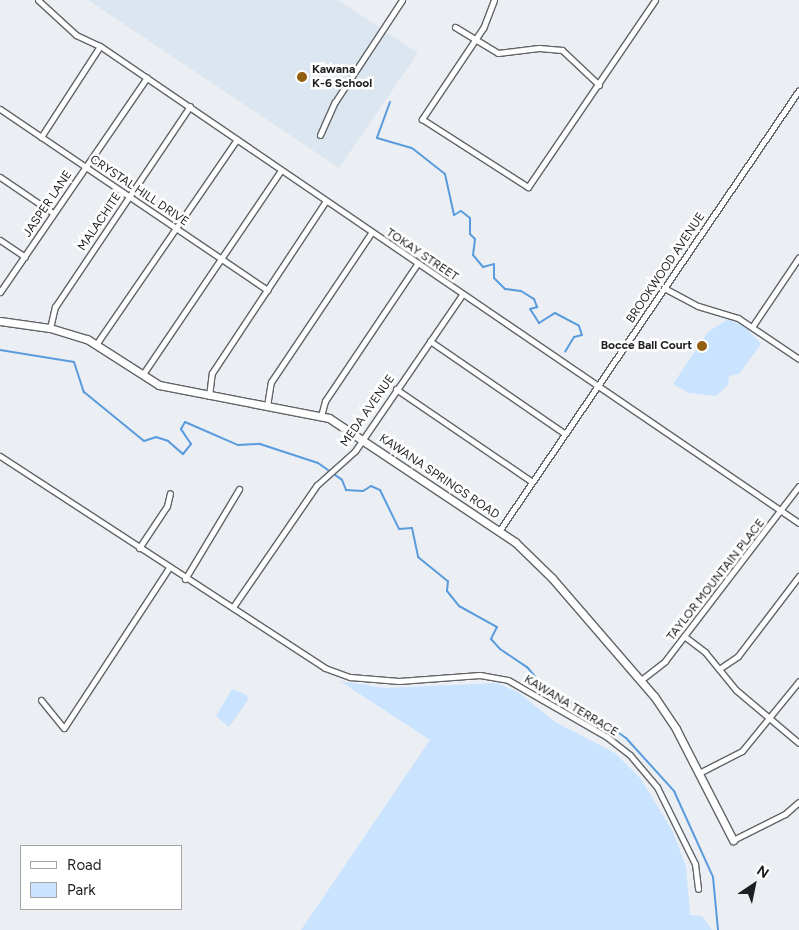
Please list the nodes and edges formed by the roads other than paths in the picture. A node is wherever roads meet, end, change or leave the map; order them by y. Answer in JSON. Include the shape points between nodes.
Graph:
{"nodes":[{"id":1,"x":38,"y":0,"type":"edge"},
{"id":2,"x":401,"y":0,"type":"edge"},
{"id":3,"x":494,"y":0,"type":"edge"},
{"id":4,"x":655,"y":0,"type":"edge"},
{"id":5,"x":455,"y":27,"type":"dead end"},
{"id":6,"x":474,"y":40,"type":"junction"},
{"id":7,"x":100,"y":46,"type":"junction"},
{"id":8,"x":147,"y":77,"type":"junction"},
{"id":9,"x":599,"y":85,"type":"junction"},
{"id":10,"x":799,"y":90,"type":"edge"},
{"id":11,"x":190,"y":106,"type":"junction"},
{"id":12,"x":0,"y":109,"type":"edge"},
{"id":13,"x":320,"y":135,"type":"dead end"},
{"id":14,"x":41,"y":137,"type":"junction"},
{"id":15,"x":237,"y":139,"type":"junction"},
{"id":16,"x":85,"y":167,"type":"junction"},
{"id":17,"x":281,"y":170,"type":"junction"},
{"id":18,"x":0,"y":177,"type":"edge"},
{"id":19,"x":129,"y":197,"type":"junction"},
{"id":20,"x":326,"y":201,"type":"junction"},
{"id":21,"x":53,"y":213,"type":"junction"},
{"id":22,"x":176,"y":228,"type":"junction"},
{"id":23,"x":371,"y":233,"type":"junction"},
{"id":24,"x":0,"y":240,"type":"edge"},
{"id":25,"x":25,"y":257,"type":"junction"},
{"id":26,"x":799,"y":257,"type":"edge"},
{"id":27,"x":220,"y":259,"type":"junction"},
{"id":28,"x":416,"y":264,"type":"junction"},
{"id":29,"x":664,"y":288,"type":"junction"},
{"id":30,"x":267,"y":290,"type":"junction"},
{"id":31,"x":0,"y":292,"type":"edge"},
{"id":32,"x":462,"y":295,"type":"junction"},
{"id":33,"x":0,"y":321,"type":"edge"},
{"id":34,"x":752,"y":327,"type":"junction"},
{"id":35,"x":50,"y":328,"type":"junction"},
{"id":36,"x":430,"y":341,"type":"junction"},
{"id":37,"x":97,"y":344,"type":"junction"},
{"id":38,"x":799,"y":359,"type":"edge"},
{"id":39,"x":143,"y":374,"type":"junction"},
{"id":40,"x":597,"y":387,"type":"junction"},
{"id":41,"x":396,"y":389,"type":"junction"},
{"id":42,"x":209,"y":396,"type":"junction"},
{"id":43,"x":266,"y":406,"type":"junction"},
{"id":44,"x":322,"y":416,"type":"junction"},
{"id":45,"x":564,"y":433,"type":"junction"},
{"id":46,"x":363,"y":438,"type":"junction"},
{"id":47,"x":0,"y":456,"type":"edge"},
{"id":48,"x":531,"y":481,"type":"junction"},
{"id":49,"x":799,"y":486,"type":"edge"},
{"id":50,"x":239,"y":488,"type":"dead end"},
{"id":51,"x":170,"y":493,"type":"dead end"},
{"id":52,"x":782,"y":511,"type":"junction"},
{"id":53,"x":799,"y":523,"type":"edge"},
{"id":54,"x":499,"y":531,"type":"junction"},
{"id":55,"x":139,"y":548,"type":"junction"},
{"id":56,"x":168,"y":569,"type":"junction"},
{"id":57,"x":799,"y":576,"type":"edge"},
{"id":58,"x":185,"y":579,"type":"junction"},
{"id":59,"x":233,"y":607,"type":"junction"},
{"id":60,"x":684,"y":636,"type":"junction"},
{"id":61,"x":719,"y":670,"type":"junction"},
{"id":62,"x":641,"y":680,"type":"junction"},
{"id":63,"x":799,"y":681,"type":"edge"},
{"id":64,"x":42,"y":700,"type":"dead end"},
{"id":65,"x":770,"y":719,"type":"junction"},
{"id":66,"x":799,"y":744,"type":"edge"},
{"id":67,"x":699,"y":773,"type":"junction"},
{"id":68,"x":799,"y":802,"type":"edge"},
{"id":69,"x":733,"y":840,"type":"joint"},
{"id":70,"x":698,"y":889,"type":"dead end"}],
"edges":[{"from":1,"to":7,"type":"street","name":"TOKAY STREET","via":[[76,35]]},
{"from":2,"to":13,"type":"street","via":[[335,102]]},
{"from":3,"to":6,"type":"street"},
{"from":4,"to":9,"type":"street"},
{"from":5,"to":6,"type":"street"},
{"from":6,"to":9,"type":"street","via":[[498,53],[539,48],[562,50]]},
{"from":6,"to":9,"type":"street","via":[[422,119],[528,188]]},
{"from":7,"to":8,"type":"street","name":"TOKAY STREET"},
{"from":7,"to":14,"type":"street"},
{"from":8,"to":11,"type":"street","name":"TOKAY STREET"},
{"from":8,"to":16,"type":"street","name":"JASPER LANE"},
{"from":10,"to":29,"type":"street","name":"BROOKWOOD AVENUE"},
{"from":11,"to":15,"type":"street","name":"TOKAY STREET"},
{"from":11,"to":19,"type":"street","name":"MALACHITE"},
{"from":12,"to":14,"type":"street","name":"CRYSTAL HILL DRIVE"},
{"from":14,"to":16,"type":"street","name":"CRYSTAL HILL DRIVE"},
{"from":15,"to":17,"type":"street","name":"TOKAY STREET"},
{"from":15,"to":22,"type":"street"},
{"from":16,"to":19,"type":"street","name":"CRYSTAL HILL DRIVE"},
{"from":16,"to":21,"type":"street","name":"JASPER LANE"},
{"from":17,"to":20,"type":"street","name":"TOKAY STREET"},
{"from":17,"to":27,"type":"street"},
{"from":18,"to":21,"type":"street"},
{"from":19,"to":22,"type":"street","name":"CRYSTAL HILL DRIVE"},
{"from":19,"to":35,"type":"street","name":"MALACHITE","via":[[55,307]]},
{"from":20,"to":23,"type":"street","name":"TOKAY STREET"},
{"from":20,"to":30,"type":"street"},
{"from":21,"to":25,"type":"street","name":"JASPER LANE"},
{"from":22,"to":27,"type":"street","name":"CRYSTAL HILL DRIVE"},
{"from":22,"to":37,"type":"street"},
{"from":23,"to":28,"type":"street","name":"TOKAY STREET"},
{"from":23,"to":43,"type":"street","via":[[271,382]]},
{"from":24,"to":25,"type":"street"},
{"from":25,"to":31,"type":"street","name":"JASPER LANE"},
{"from":26,"to":34,"type":"street"},
{"from":27,"to":30,"type":"street","name":"CRYSTAL HILL DRIVE"},
{"from":27,"to":39,"type":"street"},
{"from":28,"to":32,"type":"street","name":"TOKAY STREET"},
{"from":28,"to":44,"type":"street","via":[[325,401]]},
{"from":29,"to":34,"type":"street"},
{"from":29,"to":40,"type":"street","name":"BROOKWOOD AVENUE"},
{"from":30,"to":42,"type":"street","via":[[212,373]]},
{"from":32,"to":36,"type":"street","name":"MEDA AVENUE"},
{"from":32,"to":40,"type":"street","name":"TOKAY STREET"},
{"from":33,"to":35,"type":"street","name":"KAWANA SPRINGS ROAD"},
{"from":34,"to":38,"type":"street"},
{"from":35,"to":37,"type":"street","name":"KAWANA SPRINGS ROAD"},
{"from":36,"to":41,"type":"street","name":"MEDA AVENUE"},
{"from":36,"to":45,"type":"street"},
{"from":37,"to":39,"type":"street","name":"KAWANA SPRINGS ROAD"},
{"from":39,"to":42,"type":"street","name":"KAWANA SPRINGS ROAD","via":[[160,385]]},
{"from":40,"to":45,"type":"street","name":"BROOKWOOD AVENUE"},
{"from":40,"to":52,"type":"street","name":"TOKAY STREET"},
{"from":41,"to":46,"type":"street","name":"MEDA AVENUE"},
{"from":41,"to":48,"type":"street"},
{"from":42,"to":43,"type":"street","name":"KAWANA SPRINGS ROAD"},
{"from":43,"to":44,"type":"street","name":"KAWANA SPRINGS ROAD"},
{"from":44,"to":46,"type":"street","name":"KAWANA SPRINGS ROAD"},
{"from":45,"to":48,"type":"street","name":"BROOKWOOD AVENUE"},
{"from":46,"to":54,"type":"street","name":"KAWANA SPRINGS ROAD"},
{"from":46,"to":59,"type":"street","name":"MEDA AVENUE","via":[[322,479]]},
{"from":47,"to":55,"type":"street","name":"KAWANA TERRACE"},
{"from":48,"to":54,"type":"street","name":"BROOKWOOD AVENUE"},
{"from":49,"to":52,"type":"street","name":"TAYLOR MOUNTAIN PLACE"},
{"from":50,"to":58,"type":"street"},
{"from":51,"to":55,"type":"street","via":[[167,506]]},
{"from":52,"to":53,"type":"street","name":"TOKAY STREET"},
{"from":52,"to":60,"type":"street","name":"TAYLOR MOUNTAIN PLACE"},
{"from":54,"to":62,"type":"street","name":"KAWANA SPRINGS ROAD","via":[[532,556]]},
{"from":55,"to":56,"type":"street","name":"KAWANA TERRACE"},
{"from":56,"to":58,"type":"street","name":"KAWANA TERRACE"},
{"from":56,"to":64,"type":"street","via":[[64,728]]},
{"from":57,"to":61,"type":"street","via":[[738,656]]},
{"from":58,"to":59,"type":"street","name":"KAWANA TERRACE"},
{"from":59,"to":70,"type":"street","name":"KAWANA TERRACE","via":[[326,668],[350,677],[399,681],[480,675],[508,680],[607,737],[630,755],[657,787],[685,840]]},
{"from":60,"to":61,"type":"street"},
{"from":60,"to":62,"type":"street","name":"TAYLOR MOUNTAIN PLACE","via":[[665,661]]},
{"from":61,"to":65,"type":"street"},
{"from":62,"to":67,"type":"street","name":"KAWANA SPRINGS ROAD","via":[[676,729]]},
{"from":63,"to":65,"type":"street"},
{"from":65,"to":66,"type":"street"},
{"from":65,"to":67,"type":"street","via":[[733,759]]},
{"from":67,"to":69,"type":"street","name":"KAWANA SPRINGS ROAD"},
{"from":68,"to":69,"type":"street","via":[[785,814]]}]}
